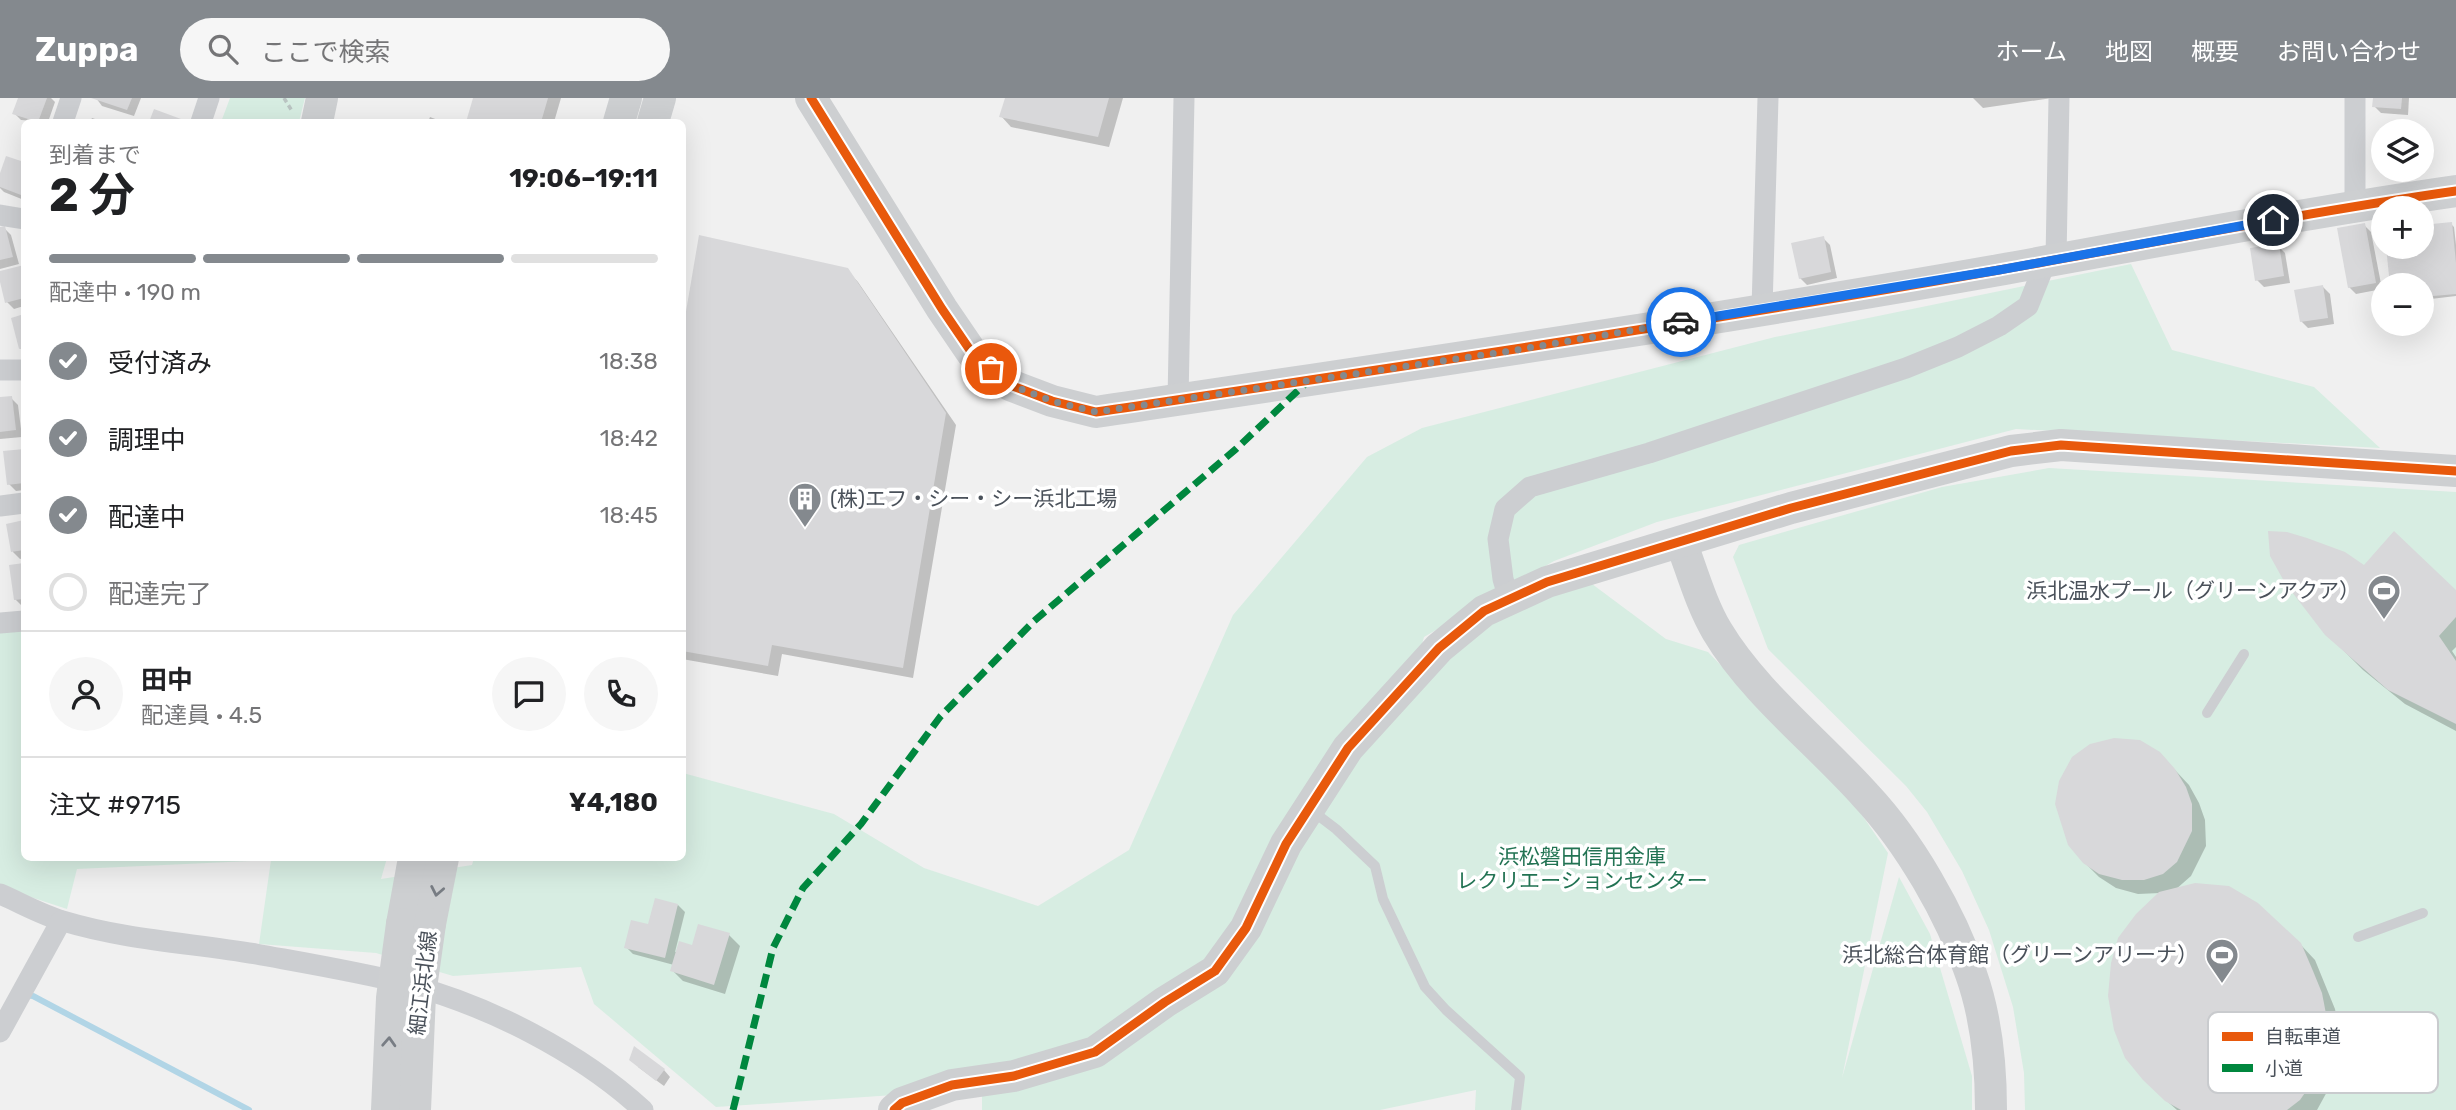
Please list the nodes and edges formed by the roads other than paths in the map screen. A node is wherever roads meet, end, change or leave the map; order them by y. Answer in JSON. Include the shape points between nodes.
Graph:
{"nodes":[{"id":1,"x":71,"y":98,"type":"edge"},
{"id":2,"x":209,"y":98,"type":"edge"},
{"id":3,"x":322,"y":98,"type":"edge"},
{"id":4,"x":626,"y":98,"type":"edge"},
{"id":5,"x":660,"y":98,"type":"edge"},
{"id":6,"x":811,"y":98,"type":"edge"},
{"id":7,"x":1184,"y":98,"type":"edge"},
{"id":8,"x":1768,"y":98,"type":"edge"},
{"id":9,"x":2059,"y":98,"type":"edge"},
{"id":10,"x":2355,"y":98,"type":"edge"},
{"id":11,"x":63,"y":119,"type":"edge"},
{"id":12,"x":202,"y":119,"type":"edge"},
{"id":13,"x":318,"y":119,"type":"edge"},
{"id":14,"x":620,"y":119,"type":"edge"},
{"id":15,"x":654,"y":119,"type":"edge"},
{"id":16,"x":2456,"y":191,"type":"edge"},
{"id":17,"x":2355,"y":205,"type":"junction"},
{"id":18,"x":0,"y":215,"type":"edge"},
{"id":19,"x":21,"y":218,"type":"edge"},
{"id":20,"x":2051,"y":260,"type":"junction"},
{"id":21,"x":1762,"y":309,"type":"junction"},
{"id":22,"x":1178,"y":400,"type":"junction"},
{"id":23,"x":2456,"y":471,"type":"edge"},
{"id":24,"x":21,"y":503,"type":"edge"},
{"id":25,"x":0,"y":506,"type":"edge"},
{"id":26,"x":1681,"y":542,"type":"junction"},
{"id":27,"x":1509,"y":599,"type":"junction"},
{"id":28,"x":21,"y":621,"type":"edge"},
{"id":29,"x":0,"y":623,"type":"edge"},
{"id":30,"x":2244,"y":654,"type":"dead end"},
{"id":31,"x":2207,"y":713,"type":"dead end"},
{"id":32,"x":1309,"y":808,"type":"junction"},
{"id":33,"x":414,"y":861,"type":"edge"},
{"id":34,"x":442,"y":861,"type":"edge"},
{"id":35,"x":0,"y":894,"type":"edge"},
{"id":36,"x":2423,"y":913,"type":"dead end"},
{"id":37,"x":61,"y":921,"type":"junction"},
{"id":38,"x":416,"y":924,"type":"junction"},
{"id":39,"x":2358,"y":937,"type":"dead end"},
{"id":40,"x":0,"y":1032,"type":"edge"},
{"id":41,"x":387,"y":1110,"type":"edge"},
{"id":42,"x":415,"y":1110,"type":"edge"},
{"id":43,"x":643,"y":1110,"type":"edge"},
{"id":44,"x":894,"y":1110,"type":"edge"},
{"id":45,"x":1516,"y":1110,"type":"edge"},
{"id":46,"x":1991,"y":1110,"type":"edge"}],
"edges":[{"from":1,"to":11,"type":"street"},
{"from":2,"to":12,"type":"street"},
{"from":3,"to":13,"type":"street"},
{"from":4,"to":14,"type":"street"},
{"from":5,"to":15,"type":"street"},
{"from":6,"to":22,"type":"street","via":[[972,353],[1010,385],[1096,412]]},
{"from":7,"to":22,"type":"street"},
{"from":8,"to":21,"type":"street"},
{"from":9,"to":20,"type":"street"},
{"from":10,"to":17,"type":"street"},
{"from":16,"to":17,"type":"street"},
{"from":17,"to":20,"type":"street"},
{"from":18,"to":19,"type":"street"},
{"from":20,"to":21,"type":"street"},
{"from":20,"to":27,"type":"street","via":[[2028,306],[1958,347],[1649,453],[1530,487],[1505,509],[1498,539]]},
{"from":21,"to":22,"type":"street"},
{"from":23,"to":26,"type":"street","via":[[2061,445],[1945,467]]},
{"from":24,"to":25,"type":"street"},
{"from":26,"to":27,"type":"street","via":[[1547,582]]},
{"from":26,"to":46,"type":"street","via":[[1716,629],[1745,671],[1868,797],[1917,863],[1971,974],[1985,1035]]},
{"from":27,"to":32,"type":"street","via":[[1484,611],[1438,648],[1348,748]]},
{"from":28,"to":29,"type":"street"},
{"from":30,"to":31,"type":"lane"},
{"from":32,"to":44,"type":"street","via":[[1286,844],[1246,928],[1215,971],[1095,1052],[1014,1076],[952,1085]]},
{"from":32,"to":45,"type":"lane","via":[[1375,866],[1383,899],[1425,986],[1520,1077]]},
{"from":33,"to":38,"type":"street","name":"細江浜北線"},
{"from":34,"to":38,"type":"street","name":"細江浜北線","one_way":true},
{"from":35,"to":37,"type":"street"},
{"from":36,"to":39,"type":"lane"},
{"from":37,"to":40,"type":"street"},
{"from":37,"to":43,"type":"street","via":[[407,985],[484,1012],[546,1042]]},
{"from":41,"to":38,"type":"street","name":"細江浜北線","one_way":true,"bridge":true,"via":[[392,998]]},
{"from":38,"to":42,"type":"street","name":"細江浜北線","bridge":true,"via":[[420,995]]}]}
